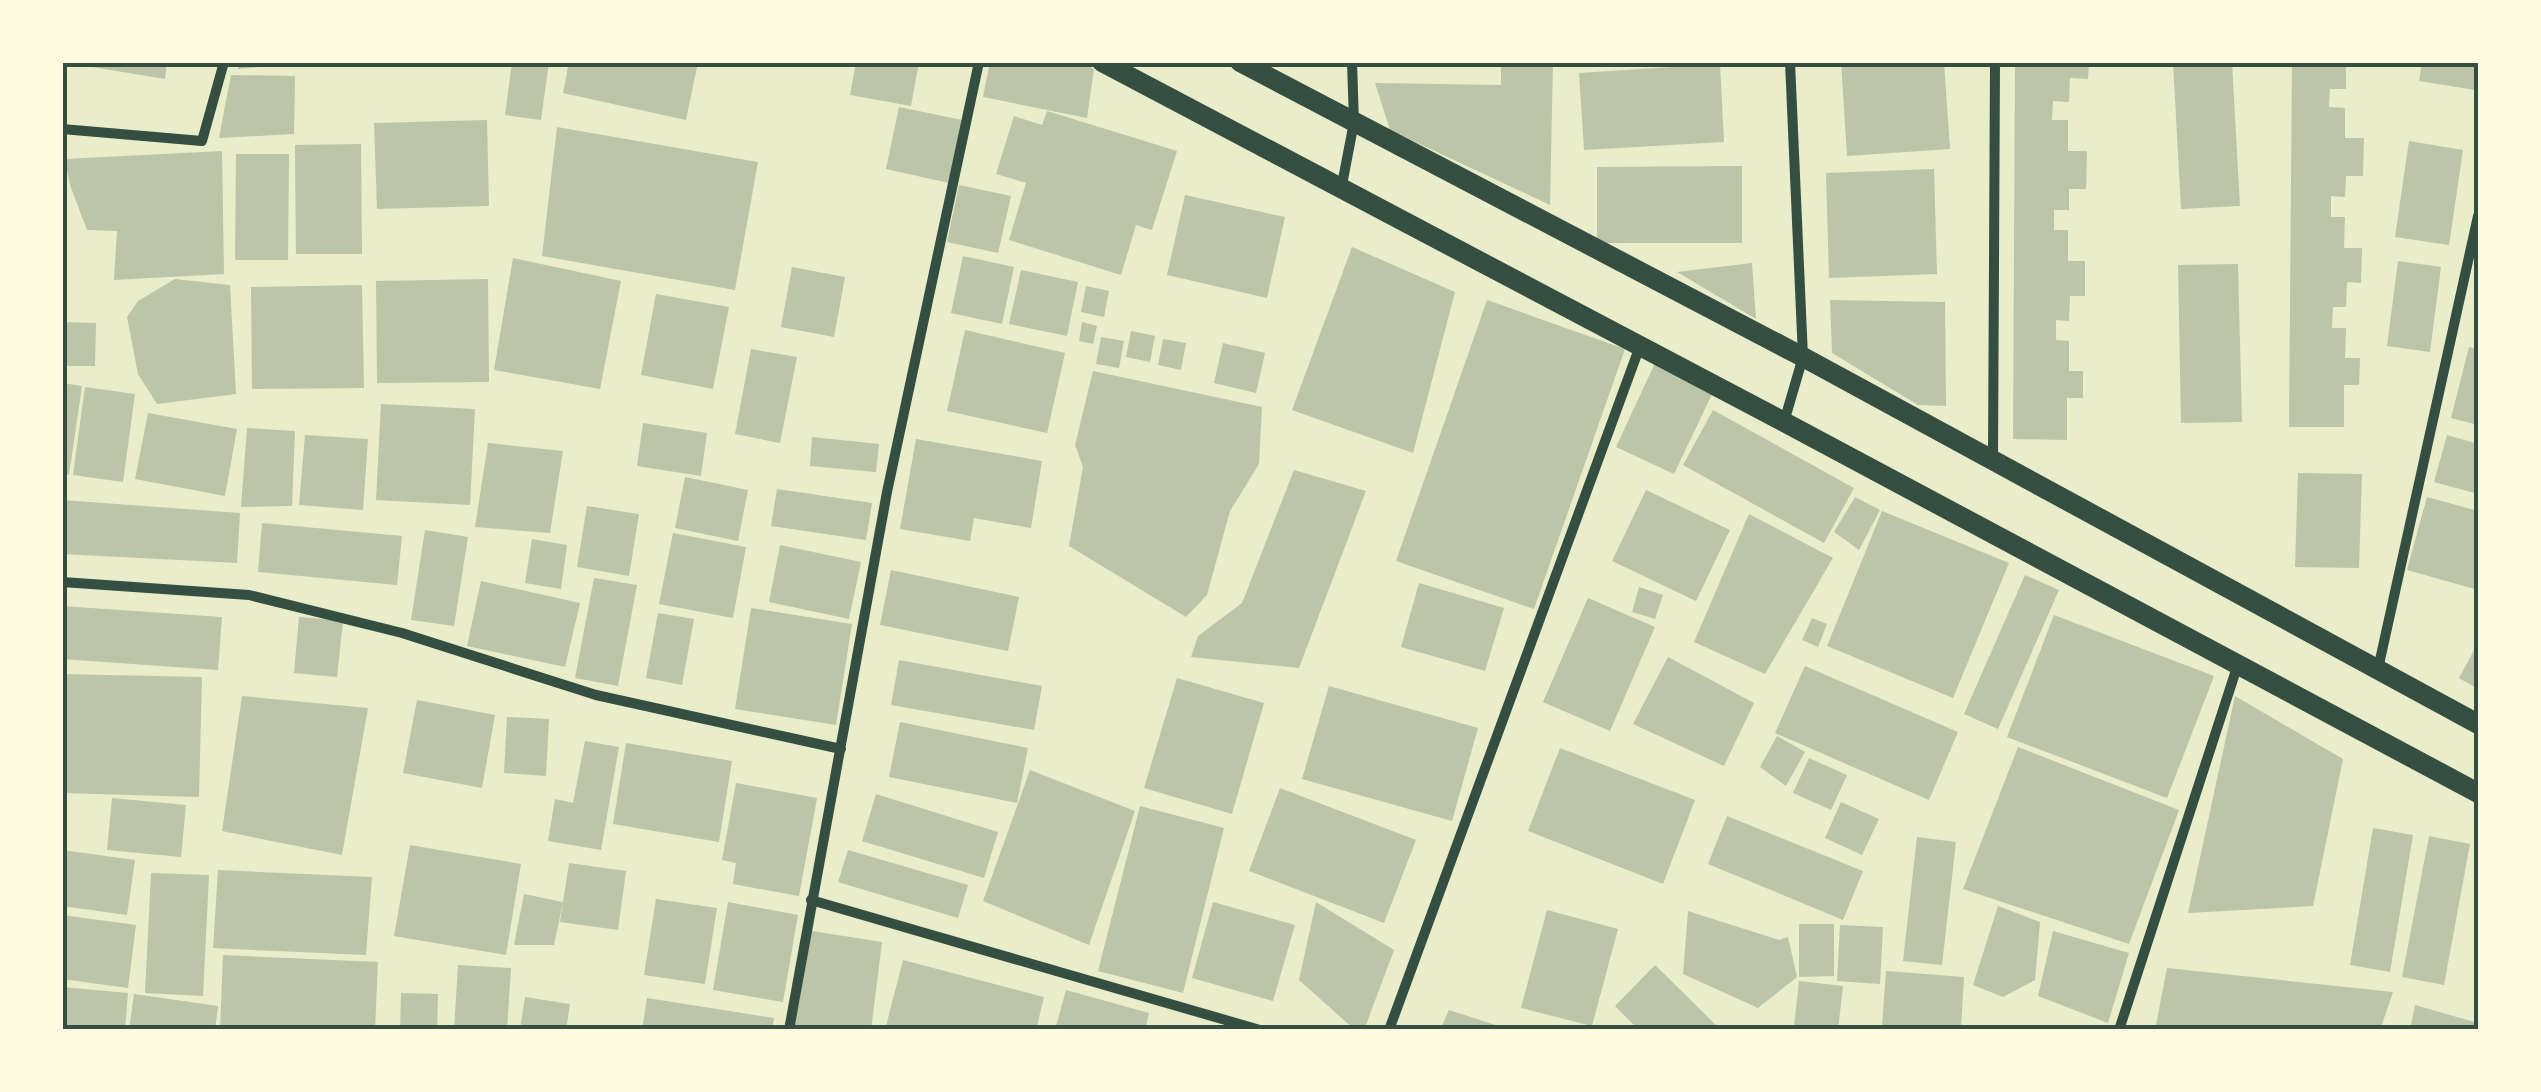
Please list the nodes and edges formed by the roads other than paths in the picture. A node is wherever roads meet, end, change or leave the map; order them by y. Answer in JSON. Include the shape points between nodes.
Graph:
{"nodes":[{"id":1,"x":224,"y":62,"type":"edge"},
{"id":2,"x":979,"y":62,"type":"edge"},
{"id":3,"x":1102,"y":62,"type":"edge"},
{"id":4,"x":1240,"y":62,"type":"edge"},
{"id":5,"x":1352,"y":62,"type":"edge"},
{"id":6,"x":1790,"y":62,"type":"edge"},
{"id":7,"x":1996,"y":62,"type":"edge"},
{"id":8,"x":1354,"y":122,"type":"junction"},
{"id":9,"x":62,"y":129,"type":"edge"},
{"id":10,"x":1341,"y":191,"type":"junction"},
{"id":11,"x":2478,"y":216,"type":"edge"},
{"id":12,"x":1640,"y":346,"type":"junction"},
{"id":13,"x":1803,"y":357,"type":"junction"},
{"id":14,"x":1784,"y":422,"type":"junction"},
{"id":15,"x":1994,"y":462,"type":"junction"},
{"id":16,"x":62,"y":582,"type":"edge"},
{"id":17,"x":2238,"y":663,"type":"junction"},
{"id":18,"x":2378,"y":669,"type":"junction"},
{"id":19,"x":2478,"y":724,"type":"edge"},
{"id":20,"x":841,"y":749,"type":"junction"},
{"id":21,"x":2478,"y":794,"type":"edge"},
{"id":22,"x":812,"y":900,"type":"junction"},
{"id":23,"x":790,"y":1030,"type":"edge"},
{"id":24,"x":1260,"y":1030,"type":"edge"},
{"id":25,"x":1389,"y":1030,"type":"edge"},
{"id":26,"x":2119,"y":1030,"type":"edge"}],
"edges":[{"from":1,"to":9,"type":"street","via":[[202,142]]},
{"from":2,"to":20,"type":"street","via":[[887,492]]},
{"from":3,"to":10,"type":"main road"},
{"from":4,"to":8,"type":"main road"},
{"from":5,"to":8,"type":"street"},
{"from":6,"to":13,"type":"street"},
{"from":7,"to":15,"type":"street"},
{"from":8,"to":10,"type":"street"},
{"from":8,"to":13,"type":"main road"},
{"from":10,"to":12,"type":"main road"},
{"from":11,"to":18,"type":"street"},
{"from":12,"to":14,"type":"main road"},
{"from":12,"to":25,"type":"street"},
{"from":13,"to":14,"type":"street"},
{"from":13,"to":15,"type":"main road"},
{"from":14,"to":17,"type":"main road"},
{"from":15,"to":18,"type":"main road"},
{"from":16,"to":20,"type":"street","via":[[249,596],[402,634],[596,695]]},
{"from":17,"to":21,"type":"main road"},
{"from":17,"to":26,"type":"street"},
{"from":18,"to":19,"type":"main road"},
{"from":20,"to":22,"type":"street"},
{"from":22,"to":23,"type":"street"},
{"from":22,"to":24,"type":"street"}]}
